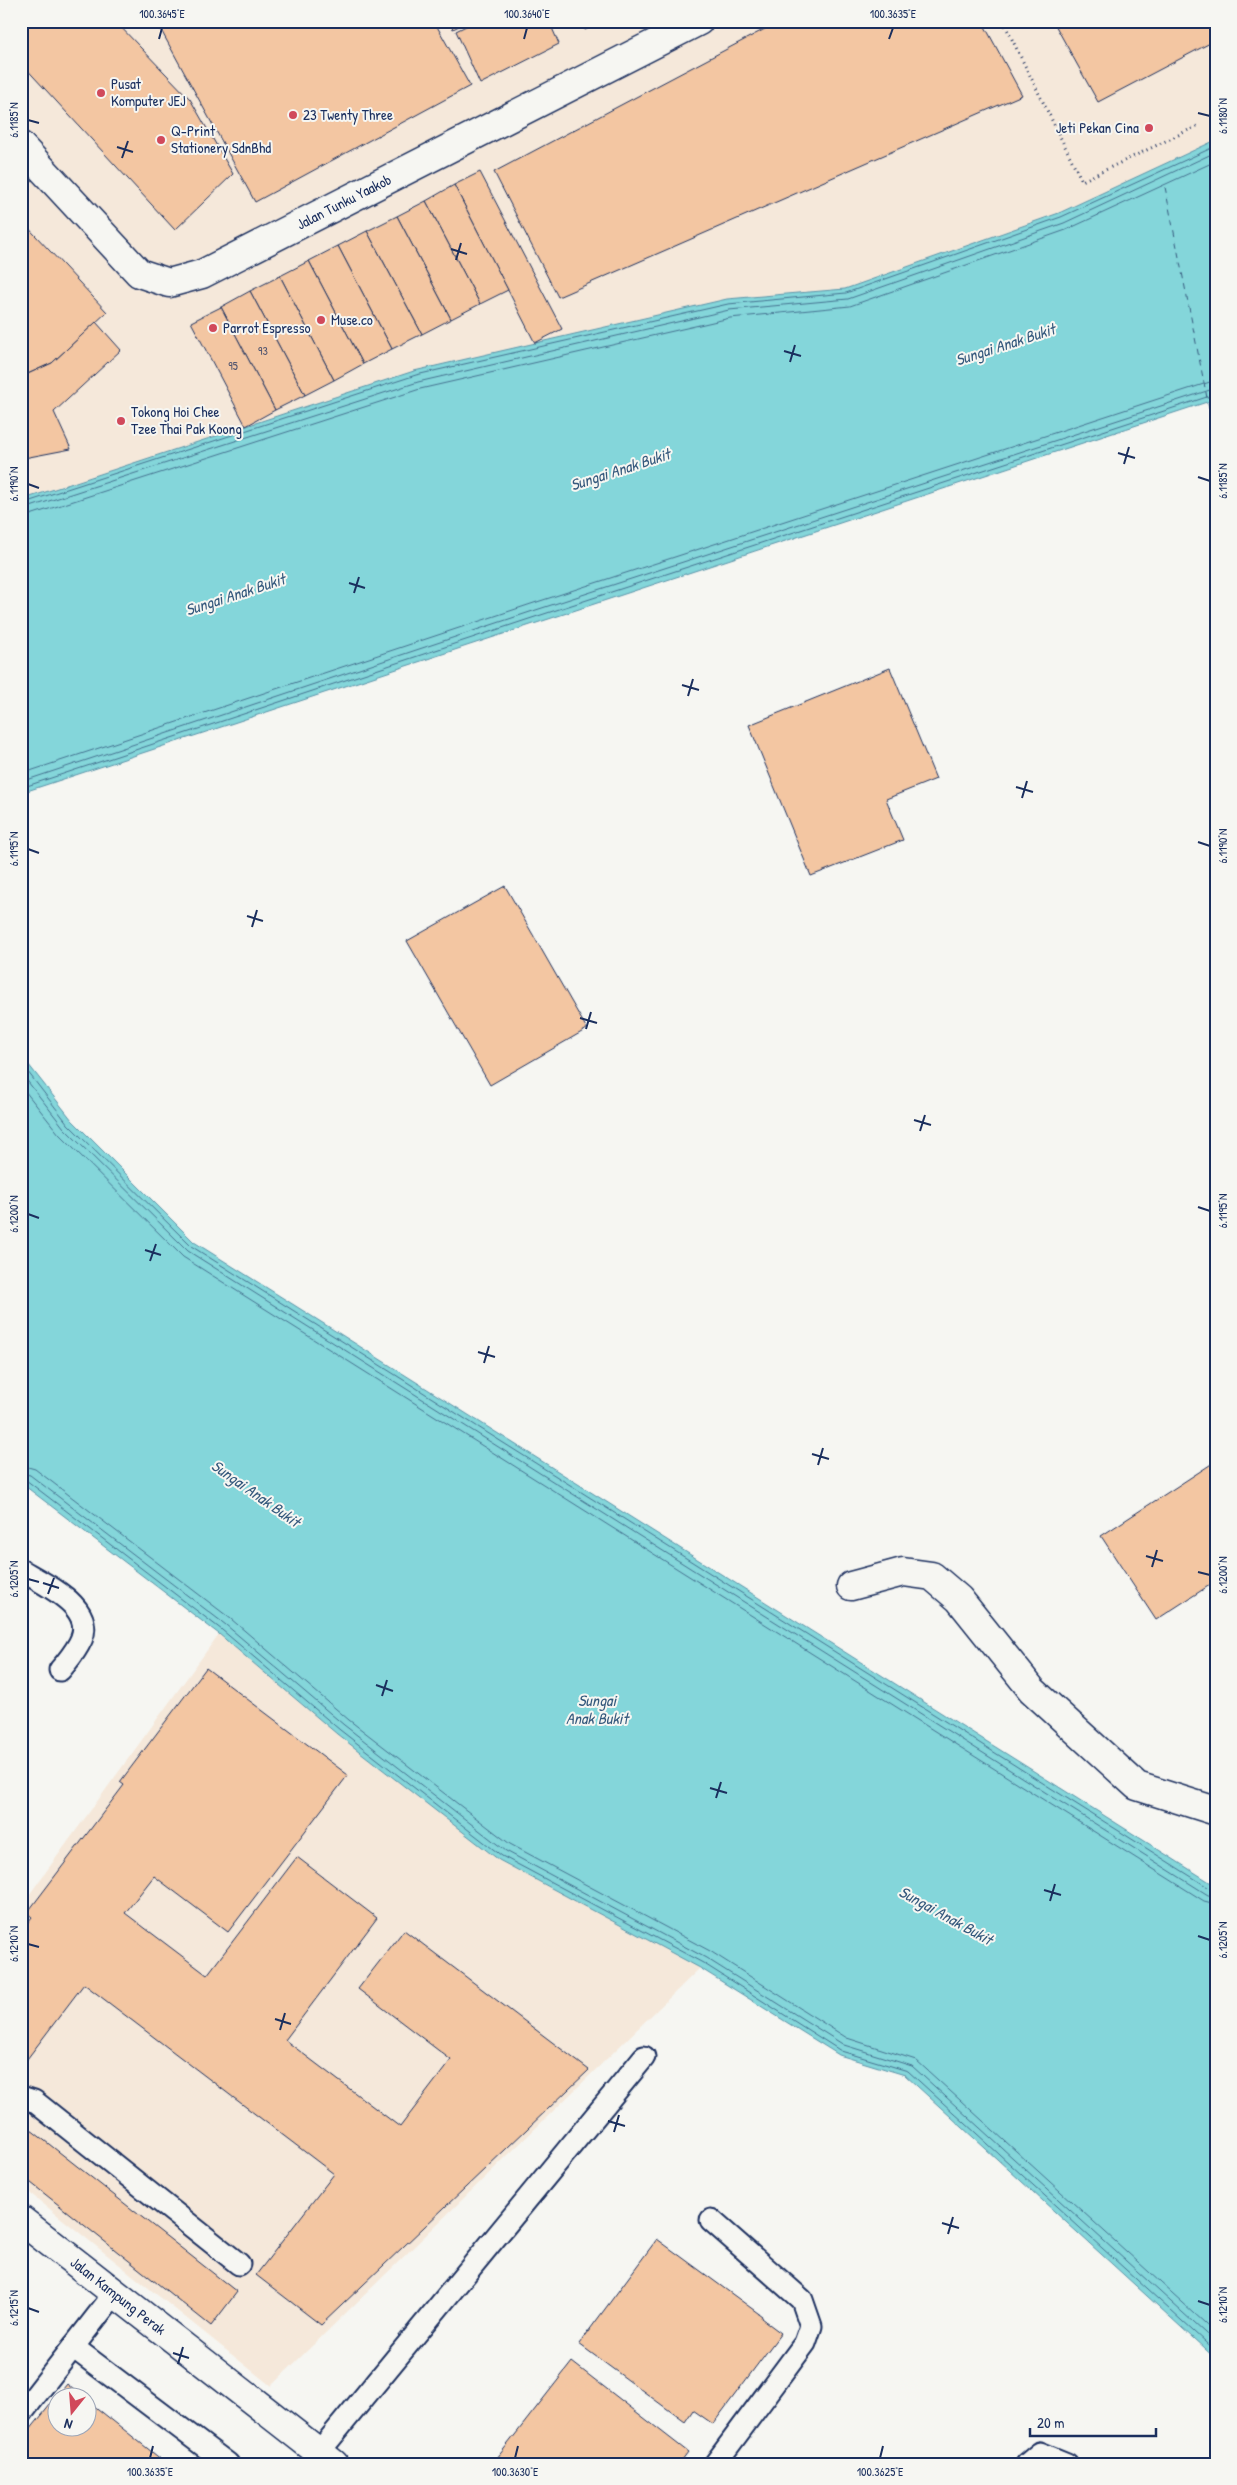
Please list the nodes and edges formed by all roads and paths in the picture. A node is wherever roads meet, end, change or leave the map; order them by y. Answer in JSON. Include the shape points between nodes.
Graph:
{"nodes":[{"id":1,"x":699,"y":21,"type":"edge"},
{"id":2,"x":1003,"y":21,"type":"edge"},
{"id":3,"x":1197,"y":126,"type":"dead end"},
{"id":4,"x":21,"y":146,"type":"edge"},
{"id":5,"x":21,"y":1570,"type":"edge"},
{"id":6,"x":850,"y":1586,"type":"dead end"},
{"id":7,"x":60,"y":1670,"type":"dead end"},
{"id":8,"x":1216,"y":1811,"type":"edge"},
{"id":9,"x":644,"y":2057,"type":"dead end"},
{"id":10,"x":21,"y":2098,"type":"edge"},
{"id":11,"x":21,"y":2220,"type":"edge"},
{"id":12,"x":711,"y":2220,"type":"dead end"},
{"id":13,"x":239,"y":2264,"type":"dead end"},
{"id":14,"x":115,"y":2294,"type":"junction"},
{"id":15,"x":73,"y":2347,"type":"junction"},
{"id":16,"x":21,"y":2414,"type":"edge"},
{"id":17,"x":327,"y":2458,"type":"edge"},
{"id":18,"x":228,"y":2464,"type":"edge"},
{"id":19,"x":715,"y":2464,"type":"edge"},
{"id":20,"x":1027,"y":2464,"type":"edge"},
{"id":21,"x":1066,"y":2464,"type":"edge"}],
"edges":[{"from":1,"to":4,"type":"street","name":"Jalan Tunku Yaakob","via":[[202,274],[169,282],[139,273]]},
{"from":2,"to":3,"type":"path","via":[[1082,181]]},
{"from":5,"to":7,"type":"lane","via":[[72,1603],[82,1614],[84,1631],[80,1644]]},
{"from":6,"to":8,"type":"street","via":[[903,1572],[932,1576],[959,1599],[1032,1690],[1137,1786]]},
{"from":9,"to":17,"type":"lane"},
{"from":10,"to":13,"type":"lane","via":[[34,2102]]},
{"from":11,"to":14,"type":"street","name":"Jalan Kampung Perak"},
{"from":12,"to":19,"type":"lane","via":[[802,2300],[810,2326],[805,2343]]},
{"from":14,"to":15,"type":"lane"},
{"from":14,"to":17,"type":"street","name":"Jalan Kampung Perak"},
{"from":15,"to":16,"type":"lane"},
{"from":15,"to":18,"type":"lane"},
{"from":20,"to":21,"type":"lane","via":[[1040,2453]]}]}
